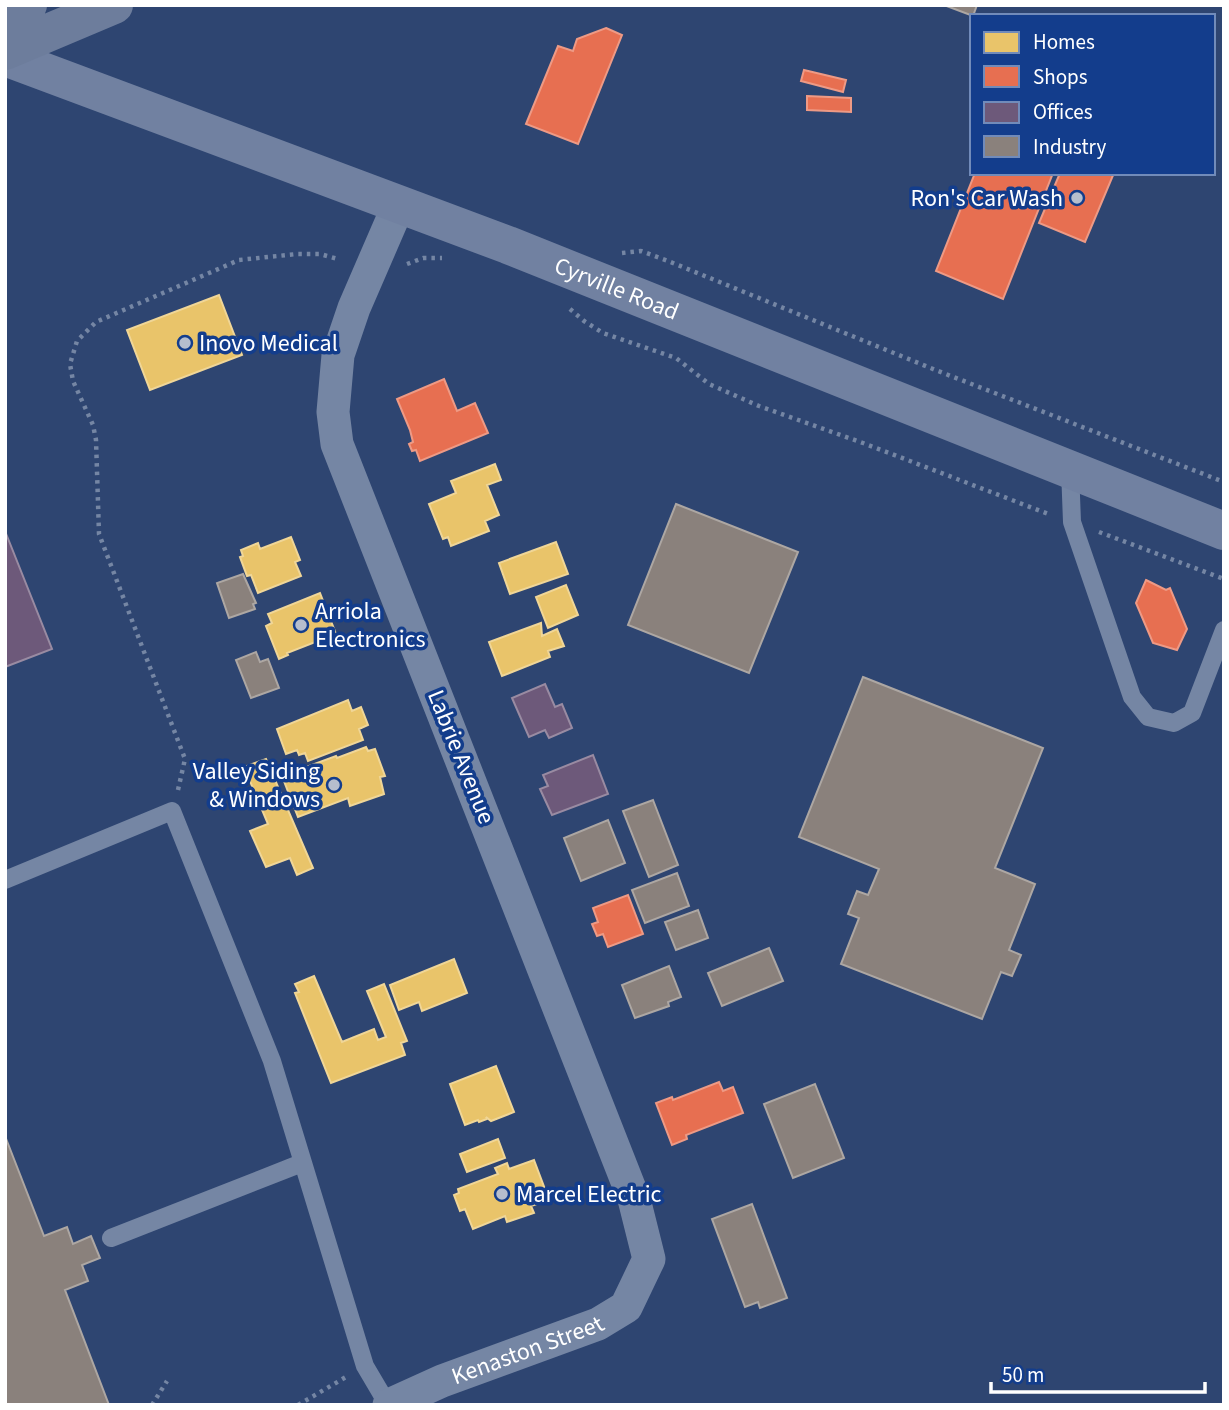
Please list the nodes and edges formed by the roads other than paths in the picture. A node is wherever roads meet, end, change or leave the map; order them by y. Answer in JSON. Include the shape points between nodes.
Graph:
{"nodes":[{"id":1,"x":28,"y":5,"type":"edge"},
{"id":2,"x":114,"y":5,"type":"edge"},
{"id":3,"x":5,"y":18,"type":"edge"},
{"id":4,"x":5,"y":51,"type":"edge"},
{"id":5,"x":5,"y":57,"type":"edge"},
{"id":6,"x":400,"y":204,"type":"junction"},
{"id":7,"x":1070,"y":469,"type":"junction"},
{"id":8,"x":1224,"y":531,"type":"edge"},
{"id":9,"x":1224,"y":630,"type":"edge"},
{"id":10,"x":5,"y":880,"type":"edge"},
{"id":11,"x":302,"y":1163,"type":"junction"},
{"id":12,"x":111,"y":1238,"type":"dead end"},
{"id":13,"x":626,"y":1307,"type":"joint"},
{"id":14,"x":388,"y":1405,"type":"edge"}],
"edges":[{"from":1,"to":3,"type":"highway"},
{"from":2,"to":4,"type":"highway"},
{"from":5,"to":6,"type":"main road","name":"Cyrville Road"},
{"from":6,"to":7,"type":"main road","name":"Cyrville Road"},
{"from":6,"to":13,"type":"street","name":"Labrie Avenue","via":[[338,355],[333,412],[337,444],[634,1199],[649,1259]]},
{"from":7,"to":8,"type":"main road","name":"Cyrville Road"},
{"from":7,"to":9,"type":"lane","via":[[1072,522],[1132,696],[1148,717],[1174,723],[1192,713]]},
{"from":10,"to":11,"type":"lane","via":[[172,811],[272,1061]]},
{"from":11,"to":12,"type":"lane"},
{"from":11,"to":14,"type":"lane","via":[[365,1366]]},
{"from":13,"to":14,"type":"street","name":"Kenaston Street","via":[[598,1324]]}]}
